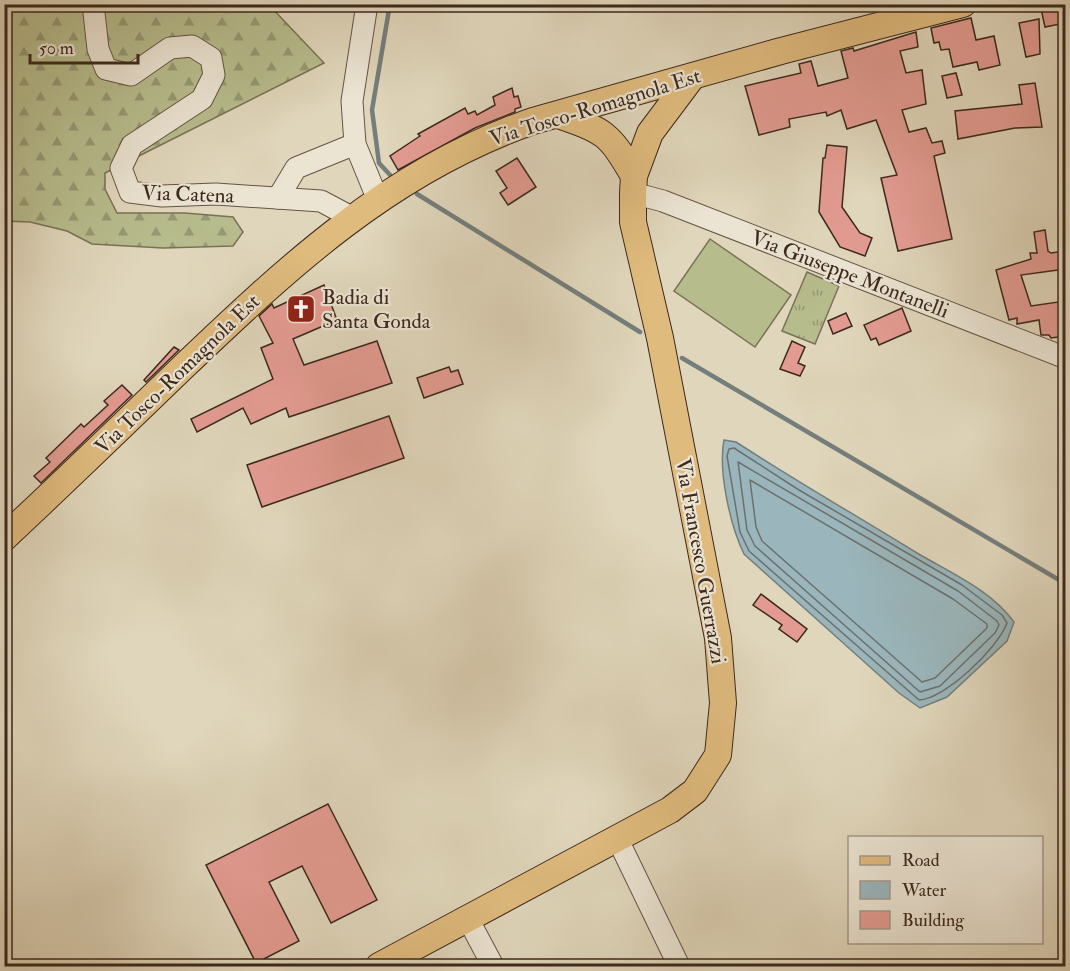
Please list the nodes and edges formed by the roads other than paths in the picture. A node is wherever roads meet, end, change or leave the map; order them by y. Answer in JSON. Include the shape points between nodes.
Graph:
{"nodes":[{"id":1,"x":93,"y":4,"type":"edge"},
{"id":2,"x":367,"y":4,"type":"edge"},
{"id":3,"x":963,"y":4,"type":"edge"},
{"id":4,"x":692,"y":77,"type":"junction"},
{"id":5,"x":622,"y":96,"type":"junction"},
{"id":6,"x":558,"y":115,"type":"junction"},
{"id":7,"x":650,"y":133,"type":"junction"},
{"id":8,"x":355,"y":144,"type":"junction"},
{"id":9,"x":616,"y":145,"type":"junction"},
{"id":10,"x":633,"y":185,"type":"junction"},
{"id":11,"x":278,"y":198,"type":"junction"},
{"id":12,"x":378,"y":200,"type":"junction"},
{"id":13,"x":353,"y":218,"type":"junction"},
{"id":14,"x":1065,"y":358,"type":"edge"},
{"id":15,"x":4,"y":538,"type":"edge"},
{"id":16,"x":617,"y":837,"type":"junction"},
{"id":17,"x":468,"y":919,"type":"junction"},
{"id":18,"x":405,"y":959,"type":"edge"},
{"id":19,"x":379,"y":966,"type":"edge"},
{"id":20,"x":493,"y":966,"type":"edge"},
{"id":21,"x":679,"y":966,"type":"edge"}],
"edges":[{"from":1,"to":11,"type":"street","name":"Via Catena","via":[[98,49],[106,69],[131,75],[170,48],[192,46],[211,58],[214,75],[202,99],[132,145],[121,168],[130,192]]},
{"from":2,"to":8,"type":"street","via":[[352,101]]},
{"from":3,"to":4,"type":"main road","name":"Via Tosco-Romagnola Est"},
{"from":4,"to":5,"type":"main road","name":"Via Tosco-Romagnola Est"},
{"from":4,"to":7,"type":"main road","name":"Via Francesco Guerrazzi"},
{"from":5,"to":6,"type":"main road","name":"Via Tosco-Romagnola Est"},
{"from":5,"to":7,"type":"main road"},
{"from":5,"to":9,"type":"main road"},
{"from":6,"to":9,"type":"main road","name":"Via Francesco Guerrazzi","via":[[596,128]]},
{"from":6,"to":12,"type":"main road","name":"Via Tosco-Romagnola Est","via":[[476,144]]},
{"from":7,"to":10,"type":"main road","name":"Via Francesco Guerrazzi"},
{"from":8,"to":11,"type":"street","via":[[297,168]]},
{"from":8,"to":12,"type":"street"},
{"from":9,"to":10,"type":"main road","name":"Via Francesco Guerrazzi"},
{"from":10,"to":14,"type":"street","name":"Via Giuseppe Montanelli","via":[[663,201]]},
{"from":10,"to":16,"type":"main road","name":"Via Francesco Guerrazzi","via":[[633,222],[660,338],[718,638],[723,703],[718,755],[695,791],[670,810]]},
{"from":11,"to":13,"type":"street","name":"Via Catena","via":[[321,201]]},
{"from":12,"to":13,"type":"main road","name":"Via Tosco-Romagnola Est"},
{"from":13,"to":15,"type":"main road","name":"Via Tosco-Romagnola Est","via":[[261,292]]},
{"from":16,"to":17,"type":"main road","name":"Via Francesco Guerrazzi"},
{"from":16,"to":21,"type":"street"},
{"from":17,"to":18,"type":"main road","name":"Via Francesco Guerrazzi"},
{"from":17,"to":20,"type":"street"},
{"from":18,"to":19,"type":"main road","name":"Via Francesco Guerrazzi"}]}
